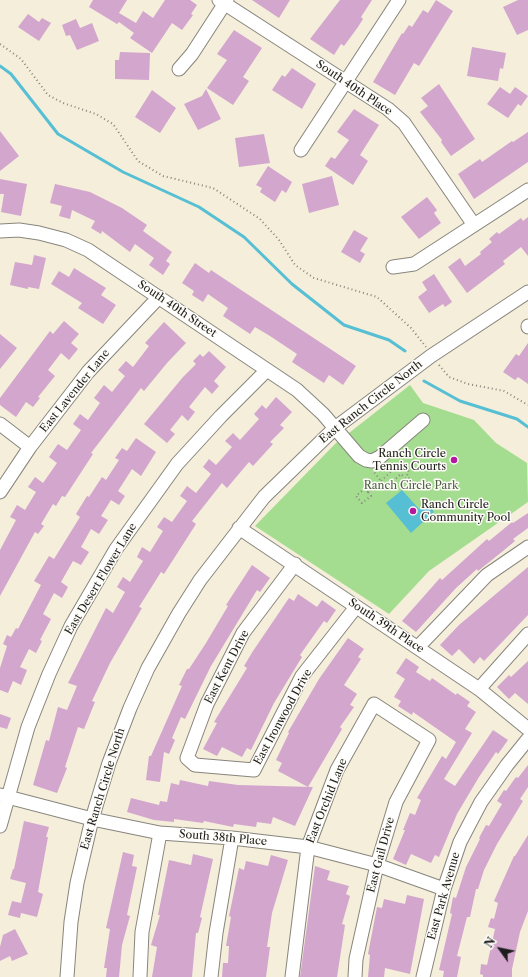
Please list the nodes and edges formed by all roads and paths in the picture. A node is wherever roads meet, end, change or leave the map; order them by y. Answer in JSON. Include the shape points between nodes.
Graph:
{"nodes":[{"id":1,"x":399,"y":0,"type":"edge"},
{"id":2,"x":224,"y":1,"type":"edge"},
{"id":3,"x":0,"y":44,"type":"edge"},
{"id":4,"x":179,"y":69,"type":"dead end"},
{"id":5,"x":346,"y":82,"type":"junction"},
{"id":6,"x":301,"y":150,"type":"dead end"},
{"id":7,"x":528,"y":190,"type":"edge"},
{"id":8,"x":474,"y":225,"type":"junction"},
{"id":9,"x":0,"y":231,"type":"edge"},
{"id":10,"x":393,"y":267,"type":"dead end"},
{"id":11,"x":528,"y":292,"type":"edge"},
{"id":12,"x":159,"y":297,"type":"junction"},
{"id":13,"x":431,"y":356,"type":"junction"},
{"id":14,"x":267,"y":370,"type":"junction"},
{"id":15,"x":528,"y":405,"type":"edge"},
{"id":16,"x":423,"y":420,"type":"dead end"},
{"id":17,"x":0,"y":424,"type":"edge"},
{"id":18,"x":335,"y":428,"type":"junction"},
{"id":19,"x":30,"y":447,"type":"junction"},
{"id":20,"x":398,"y":465,"type":"dead end"},
{"id":21,"x":370,"y":468,"type":"dead end"},
{"id":22,"x":409,"y":468,"type":"dead end"},
{"id":23,"x":408,"y":476,"type":"junction"},
{"id":24,"x":405,"y":478,"type":"junction"},
{"id":25,"x":381,"y":481,"type":"junction"},
{"id":26,"x":0,"y":492,"type":"edge"},
{"id":27,"x":368,"y":492,"type":"junction"},
{"id":28,"x":239,"y":528,"type":"junction"},
{"id":29,"x":528,"y":547,"type":"edge"},
{"id":30,"x":295,"y":564,"type":"junction"},
{"id":31,"x":356,"y":607,"type":"junction"},
{"id":32,"x":528,"y":634,"type":"edge"},
{"id":33,"x":418,"y":647,"type":"junction"},
{"id":34,"x":479,"y":689,"type":"junction"},
{"id":35,"x":374,"y":704,"type":"joint"},
{"id":36,"x":528,"y":729,"type":"edge"},
{"id":37,"x":528,"y":739,"type":"edge"},
{"id":38,"x":254,"y":770,"type":"joint"},
{"id":39,"x":4,"y":796,"type":"edge"},
{"id":40,"x":92,"y":819,"type":"junction"},
{"id":41,"x":0,"y":826,"type":"edge"},
{"id":42,"x":160,"y":833,"type":"junction"},
{"id":43,"x":232,"y":838,"type":"junction"},
{"id":44,"x":308,"y":847,"type":"junction"},
{"id":45,"x":377,"y":865,"type":"junction"},
{"id":46,"x":444,"y":889,"type":"junction"},
{"id":47,"x":67,"y":977,"type":"edge"},
{"id":48,"x":140,"y":977,"type":"edge"},
{"id":49,"x":211,"y":977,"type":"edge"},
{"id":50,"x":292,"y":977,"type":"edge"},
{"id":51,"x":355,"y":977,"type":"edge"},
{"id":52,"x":422,"y":977,"type":"edge"}],
"edges":[{"from":1,"to":5,"type":"street"},
{"from":2,"to":4,"type":"street","via":[[192,54]]},
{"from":2,"to":5,"type":"street","name":"South 40th Place"},
{"from":3,"to":13,"type":"path","via":[[21,59],[48,95],[96,114],[113,124],[138,161],[163,176],[213,188],[260,220],[279,240],[295,265],[314,278],[376,297],[411,328]]},
{"from":5,"to":6,"type":"street"},
{"from":5,"to":8,"type":"street","name":"South 40th Place","via":[[388,109],[404,123]]},
{"from":7,"to":8,"type":"street"},
{"from":8,"to":10,"type":"street","via":[[414,264]]},
{"from":9,"to":12,"type":"street","name":"South 40th Street","via":[[19,230],[66,240],[88,250]]},
{"from":11,"to":13,"type":"street","name":"East Ranch Circle North"},
{"from":12,"to":14,"type":"street","name":"South 40th Street"},
{"from":12,"to":19,"type":"street","name":"East Lavender Lane","via":[[88,372]]},
{"from":13,"to":15,"type":"path","via":[[449,377],[468,384],[504,391]]},
{"from":13,"to":18,"type":"street","name":"East Ranch Circle North"},
{"from":14,"to":18,"type":"street","name":"South 40th Street","via":[[311,402]]},
{"from":14,"to":39,"type":"street","name":"East Desert Flower Lane","via":[[177,464],[116,549],[71,626],[49,674]]},
{"from":16,"to":18,"type":"street","name":"South 40th Street","via":[[372,461],[359,456]]},
{"from":17,"to":19,"type":"street"},
{"from":18,"to":28,"type":"street","name":"East Ranch Circle North","via":[[281,479]]},
{"from":19,"to":26,"type":"street","name":"East Lavender Lane"},
{"from":20,"to":25,"type":"path"},
{"from":21,"to":25,"type":"path"},
{"from":22,"to":23,"type":"path"},
{"from":23,"to":24,"type":"path"},
{"from":23,"to":24,"type":"path","via":[[415,484],[413,487]]},
{"from":24,"to":25,"type":"path","via":[[401,474],[387,488]]},
{"from":25,"to":27,"type":"path"},
{"from":27,"to":27,"type":"path","via":[[371,496],[362,503],[356,496],[364,489]]},
{"from":28,"to":30,"type":"street","name":"South 39th Place"},
{"from":28,"to":40,"type":"street","name":"East Ranch Circle North","via":[[200,580],[148,668],[120,732]]},
{"from":29,"to":33,"type":"street","via":[[487,575]]},
{"from":30,"to":31,"type":"street","name":"South 39th Place"},
{"from":30,"to":38,"type":"street","name":"East Kent Drive","via":[[244,633],[207,704],[187,758],[195,765]]},
{"from":31,"to":33,"type":"street","name":"South 39th Place"},
{"from":31,"to":38,"type":"street","name":"East Ironwood Drive","via":[[302,676]]},
{"from":32,"to":34,"type":"street"},
{"from":33,"to":34,"type":"street","name":"South 39th Place"},
{"from":34,"to":36,"type":"street","name":"South 39th Place"},
{"from":35,"to":44,"type":"street","name":"East Orchid Lane","via":[[337,770]]},
{"from":35,"to":45,"type":"street","name":"East Gail Drive","via":[[429,740],[396,802]]},
{"from":37,"to":46,"type":"street","name":"East Park Avenue","via":[[481,802],[460,842]]},
{"from":39,"to":40,"type":"street","name":"South 38th Place"},
{"from":39,"to":41,"type":"street","name":"East Desert Flower Lane"},
{"from":40,"to":42,"type":"street","name":"South 38th Place"},
{"from":40,"to":47,"type":"street","name":"East Ranch Circle North","via":[[77,883]]},
{"from":42,"to":43,"type":"street","name":"South 38th Place"},
{"from":42,"to":48,"type":"street","via":[[142,932]]},
{"from":43,"to":44,"type":"street","name":"South 38th Place"},
{"from":43,"to":49,"type":"street"},
{"from":44,"to":45,"type":"street","name":"South 38th Place"},
{"from":44,"to":50,"type":"street","name":"East Orchid Lane"},
{"from":45,"to":46,"type":"street","name":"South 38th Place"},
{"from":45,"to":51,"type":"street","name":"East Gail Drive","via":[[356,959]]},
{"from":46,"to":52,"type":"street","name":"East Park Avenue"}]}
